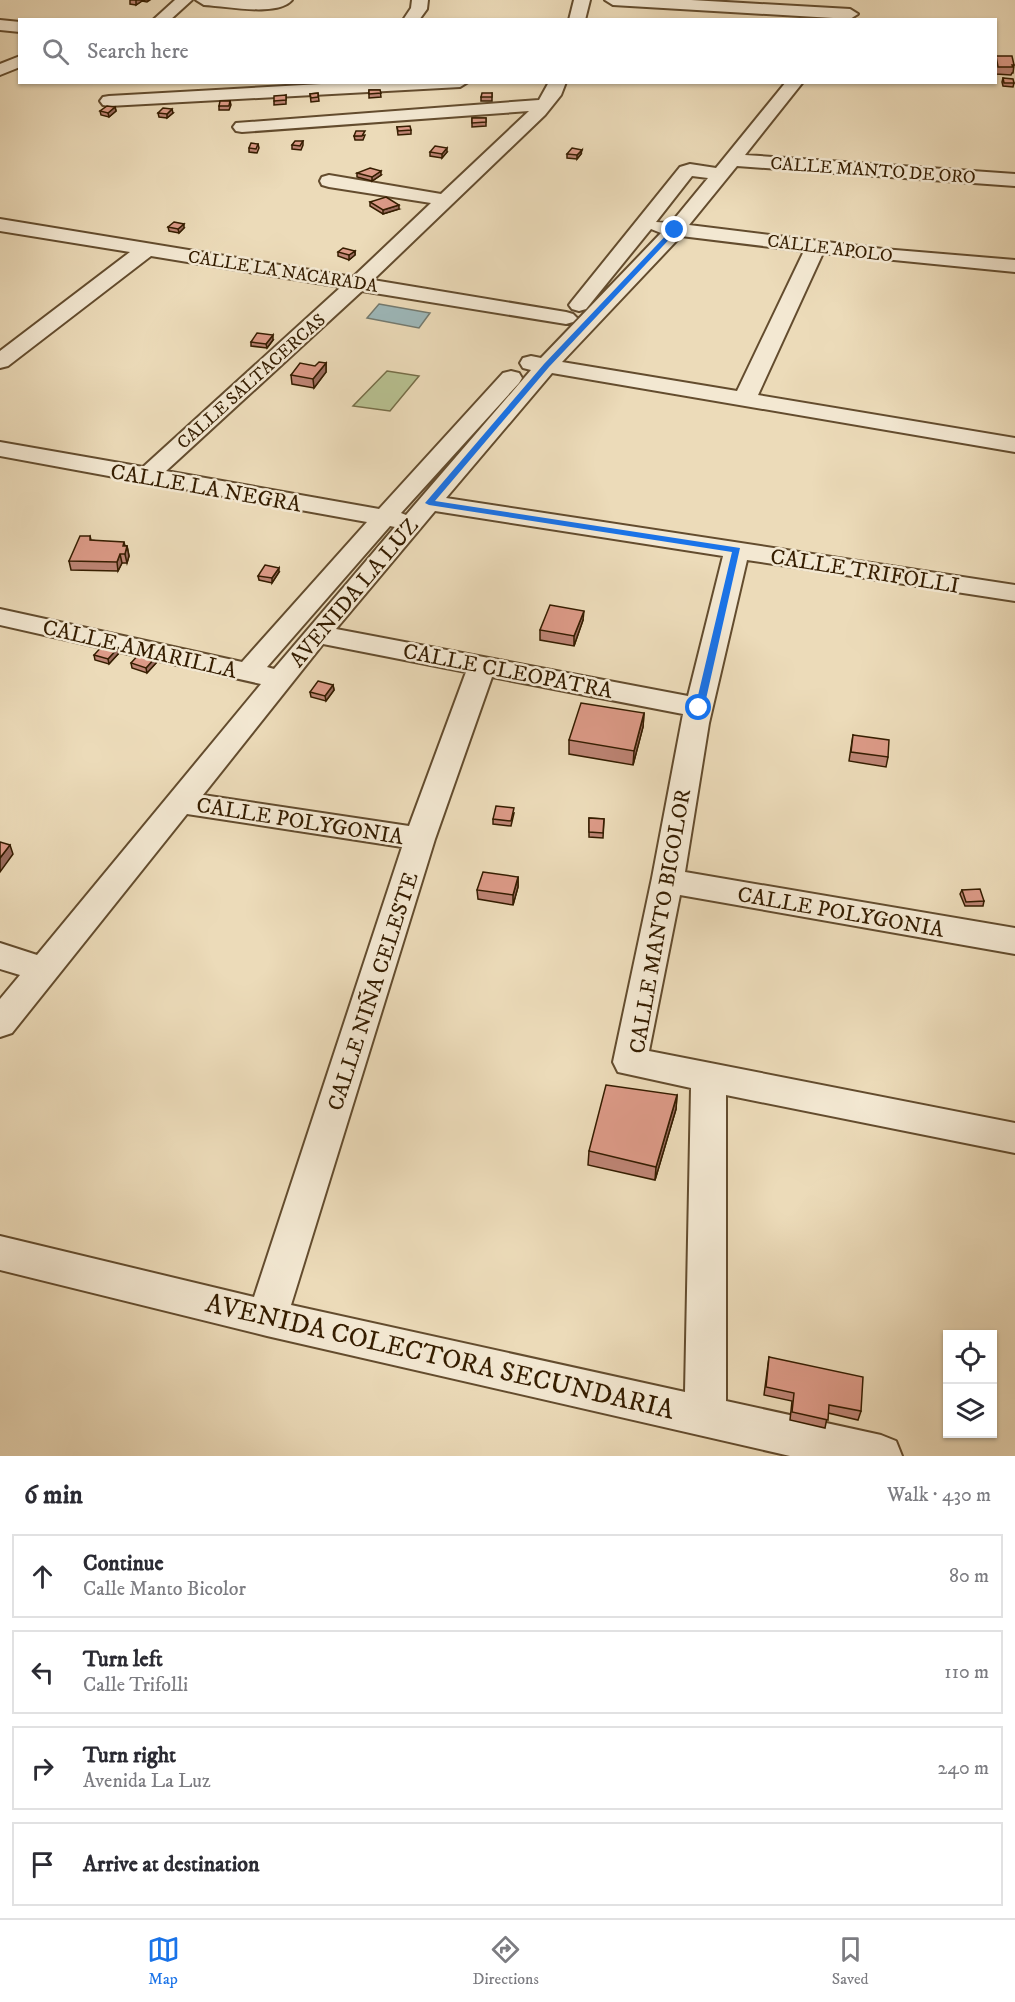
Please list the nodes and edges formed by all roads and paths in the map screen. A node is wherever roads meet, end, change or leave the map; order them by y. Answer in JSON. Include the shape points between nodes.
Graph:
{"nodes":[{"id":1,"x":184,"y":0,"type":"edge"},
{"id":2,"x":204,"y":0,"type":"edge"},
{"id":3,"x":284,"y":0,"type":"edge"},
{"id":4,"x":420,"y":0,"type":"edge"},
{"id":5,"x":582,"y":0,"type":"edge"},
{"id":6,"x":613,"y":0,"type":"edge"},
{"id":7,"x":862,"y":0,"type":"edge"},
{"id":8,"x":243,"y":1,"type":"edge"},
{"id":9,"x":848,"y":17,"type":"edge"},
{"id":10,"x":162,"y":18,"type":"edge"},
{"id":11,"x":412,"y":18,"type":"edge"},
{"id":12,"x":578,"y":18,"type":"edge"},
{"id":13,"x":0,"y":25,"type":"edge"},
{"id":14,"x":18,"y":27,"type":"edge"},
{"id":15,"x":0,"y":36,"type":"edge"},
{"id":16,"x":18,"y":38,"type":"edge"},
{"id":17,"x":409,"y":84,"type":"edge"},
{"id":18,"x":557,"y":84,"type":"edge"},
{"id":19,"x":793,"y":84,"type":"edge"},
{"id":20,"x":358,"y":86,"type":"edge"},
{"id":21,"x":109,"y":101,"type":"dead end"},
{"id":22,"x":544,"y":105,"type":"junction"},
{"id":23,"x":242,"y":127,"type":"dead end"},
{"id":24,"x":726,"y":167,"type":"junction"},
{"id":25,"x":1015,"y":180,"type":"edge"},
{"id":26,"x":329,"y":181,"type":"dead end"},
{"id":27,"x":445,"y":200,"type":"junction"},
{"id":28,"x":645,"y":223,"type":"junction"},
{"id":29,"x":0,"y":225,"type":"edge"},
{"id":30,"x":675,"y":230,"type":"junction"},
{"id":31,"x":816,"y":247,"type":"junction"},
{"id":32,"x":147,"y":249,"type":"junction"},
{"id":33,"x":1015,"y":266,"type":"edge"},
{"id":34,"x":632,"y":275,"type":"junction"},
{"id":35,"x":358,"y":283,"type":"junction"},
{"id":36,"x":597,"y":285,"type":"junction"},
{"id":37,"x":473,"y":303,"type":"junction"},
{"id":38,"x":566,"y":318,"type":"junction"},
{"id":39,"x":0,"y":361,"type":"edge"},
{"id":40,"x":536,"y":364,"type":"junction"},
{"id":41,"x":745,"y":399,"type":"junction"},
{"id":42,"x":1015,"y":445,"type":"edge"},
{"id":43,"x":0,"y":449,"type":"edge"},
{"id":44,"x":146,"y":477,"type":"junction"},
{"id":45,"x":429,"y":503,"type":"junction"},
{"id":46,"x":384,"y":518,"type":"junction"},
{"id":47,"x":412,"y":523,"type":"junction"},
{"id":48,"x":736,"y":550,"type":"junction"},
{"id":49,"x":1015,"y":593,"type":"edge"},
{"id":50,"x":0,"y":616,"type":"edge"},
{"id":51,"x":317,"y":634,"type":"junction"},
{"id":52,"x":482,"y":666,"type":"junction"},
{"id":53,"x":248,"y":672,"type":"junction"},
{"id":54,"x":280,"y":679,"type":"junction"},
{"id":55,"x":699,"y":708,"type":"junction"},
{"id":56,"x":180,"y":802,"type":"junction"},
{"id":57,"x":420,"y":839,"type":"junction"},
{"id":58,"x":668,"y":878,"type":"junction"},
{"id":59,"x":1015,"y":941,"type":"edge"},
{"id":60,"x":0,"y":956,"type":"edge"},
{"id":61,"x":44,"y":970,"type":"junction"},
{"id":62,"x":0,"y":1023,"type":"edge"},
{"id":63,"x":709,"y":1077,"type":"junction"},
{"id":64,"x":1015,"y":1138,"type":"edge"},
{"id":65,"x":0,"y":1253,"type":"edge"},
{"id":66,"x":267,"y":1318,"type":"junction"},
{"id":67,"x":705,"y":1416,"type":"junction"},
{"id":68,"x":881,"y":1456,"type":"edge"}],
"edges":[{"from":1,"to":10,"type":"street"},
{"from":2,"to":8,"type":"street"},
{"from":3,"to":8,"type":"street","via":[[273,5]]},
{"from":4,"to":11,"type":"street"},
{"from":5,"to":12,"type":"street"},
{"from":6,"to":9,"type":"street"},
{"from":7,"to":9,"type":"street"},
{"from":13,"to":14,"type":"street"},
{"from":15,"to":16,"type":"street"},
{"from":17,"to":20,"type":"street"},
{"from":18,"to":22,"type":"street","name":"CALLE SALTACERCAS"},
{"from":19,"to":24,"type":"street","name":"AVENIDA LA LUZ"},
{"from":20,"to":21,"type":"street"},
{"from":22,"to":23,"type":"street"},
{"from":22,"to":27,"type":"street","name":"CALLE SALTACERCAS"},
{"from":24,"to":25,"type":"street","name":"CALLE MANTO DE ORO"},
{"from":24,"to":28,"type":"street","name":"AVENIDA LA LUZ","via":[[686,171]]},
{"from":24,"to":30,"type":"street","name":"AVENIDA LA LUZ"},
{"from":26,"to":27,"type":"street"},
{"from":27,"to":35,"type":"street","name":"CALLE SALTACERCAS"},
{"from":28,"to":30,"type":"street","name":"CALLE APOLO"},
{"from":28,"to":36,"type":"street","name":"AVENIDA LA LUZ"},
{"from":29,"to":32,"type":"street","name":"CALLE LA NACARADA"},
{"from":30,"to":31,"type":"street","name":"CALLE APOLO"},
{"from":30,"to":34,"type":"street","name":"AVENIDA LA LUZ"},
{"from":31,"to":33,"type":"street","name":"CALLE APOLO"},
{"from":31,"to":41,"type":"street"},
{"from":32,"to":35,"type":"street","name":"CALLE LA NACARADA"},
{"from":32,"to":39,"type":"street"},
{"from":34,"to":36,"type":"street"},
{"from":34,"to":40,"type":"street","name":"AVENIDA LA LUZ"},
{"from":35,"to":37,"type":"street","name":"CALLE LA NACARADA"},
{"from":35,"to":44,"type":"street","name":"CALLE SALTACERCAS"},
{"from":36,"to":37,"type":"street","via":[[567,297]]},
{"from":36,"to":38,"type":"street","name":"AVENIDA LA LUZ"},
{"from":37,"to":38,"type":"street","name":"CALLE LA NACARADA"},
{"from":38,"to":40,"type":"street","name":"AVENIDA LA LUZ"},
{"from":40,"to":41,"type":"street"},
{"from":40,"to":45,"type":"street","name":"AVENIDA LA LUZ"},
{"from":40,"to":46,"type":"street","name":"AVENIDA LA LUZ"},
{"from":41,"to":42,"type":"street"},
{"from":43,"to":44,"type":"street","name":"CALLE LA NEGRA"},
{"from":44,"to":46,"type":"street","name":"CALLE LA NEGRA"},
{"from":45,"to":47,"type":"street","name":"AVENIDA LA LUZ"},
{"from":45,"to":48,"type":"street","name":"CALLE TRIFOLLI"},
{"from":46,"to":47,"type":"street","name":"CALLE LA NEGRA"},
{"from":46,"to":53,"type":"street","name":"AVENIDA LA LUZ"},
{"from":47,"to":51,"type":"street","name":"AVENIDA LA LUZ"},
{"from":48,"to":49,"type":"street","name":"CALLE TRIFOLLI"},
{"from":48,"to":55,"type":"street","name":"CALLE MANTO BICOLOR"},
{"from":50,"to":53,"type":"street","name":"CALLE AMARILLA"},
{"from":51,"to":52,"type":"street","name":"CALLE CLEOPATRA"},
{"from":51,"to":54,"type":"street","name":"AVENIDA LA LUZ"},
{"from":52,"to":55,"type":"street","name":"CALLE CLEOPATRA"},
{"from":52,"to":57,"type":"street","name":"CALLE NIÑA CELESTE"},
{"from":53,"to":54,"type":"street","name":"CALLE AMARILLA"},
{"from":54,"to":56,"type":"street","name":"AVENIDA LA LUZ"},
{"from":55,"to":58,"type":"street","name":"CALLE MANTO BICOLOR"},
{"from":56,"to":57,"type":"street","name":"CALLE POLYGONIA"},
{"from":56,"to":61,"type":"street","name":"AVENIDA LA LUZ"},
{"from":57,"to":66,"type":"street","name":"CALLE NIÑA CELESTE"},
{"from":58,"to":59,"type":"street","name":"CALLE POLYGONIA","via":[[683,884]]},
{"from":58,"to":63,"type":"street","name":"CALLE MANTO BICOLOR","via":[[630,1062]]},
{"from":60,"to":61,"type":"street"},
{"from":61,"to":62,"type":"street","name":"AVENIDA LA LUZ"},
{"from":63,"to":64,"type":"street"},
{"from":63,"to":67,"type":"street"},
{"from":65,"to":66,"type":"street","name":"AVENIDA COLECTORA SECUNDARIA"},
{"from":66,"to":67,"type":"street","name":"AVENIDA COLECTORA SECUNDARIA"},
{"from":67,"to":68,"type":"street","name":"AVENIDA COLECTORA SECUNDARIA"}]}
